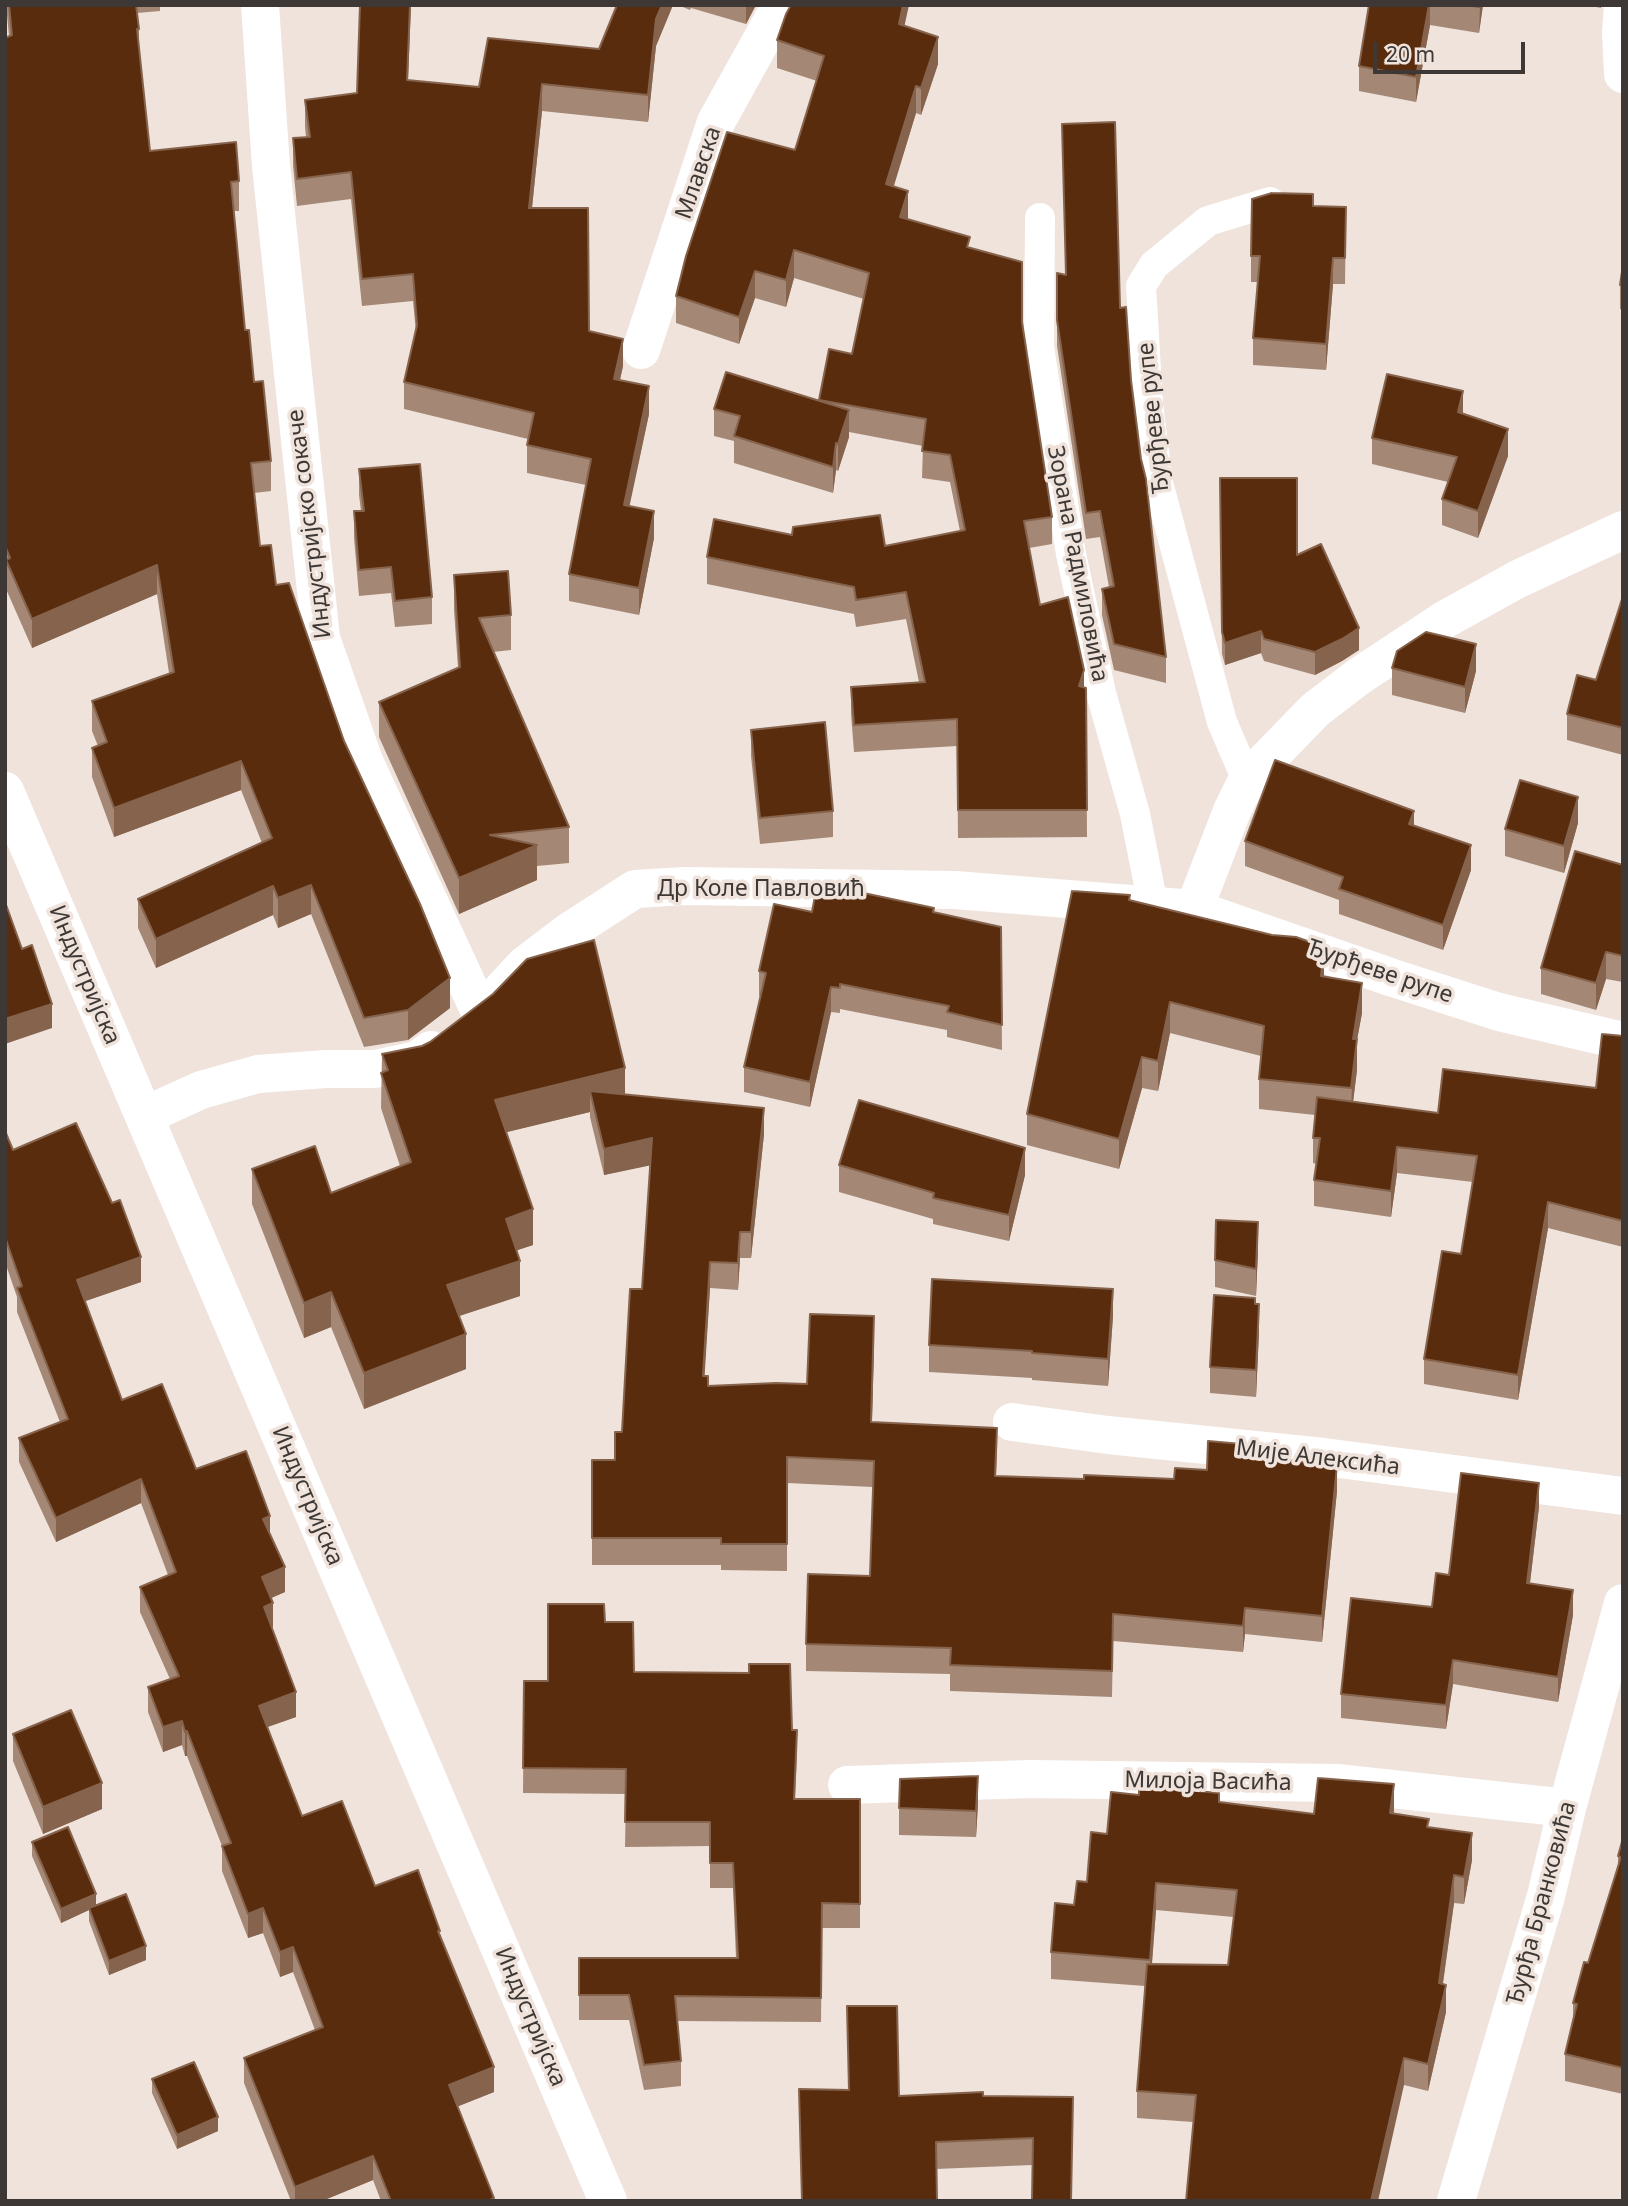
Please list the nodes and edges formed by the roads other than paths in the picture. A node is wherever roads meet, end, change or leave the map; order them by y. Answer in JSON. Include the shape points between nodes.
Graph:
{"nodes":[{"id":1,"x":260,"y":5,"type":"edge"},
{"id":2,"x":781,"y":5,"type":"edge"},
{"id":3,"x":1623,"y":5,"type":"edge"},
{"id":4,"x":1623,"y":74,"type":"edge"},
{"id":5,"x":1270,"y":202,"type":"edge"},
{"id":6,"x":1040,"y":218,"type":"dead end"},
{"id":7,"x":641,"y":350,"type":"dead end"},
{"id":8,"x":1623,"y":530,"type":"edge"},
{"id":9,"x":1247,"y":780,"type":"junction"},
{"id":10,"x":5,"y":792,"type":"edge"},
{"id":11,"x":1153,"y":905,"type":"junction"},
{"id":12,"x":1194,"y":909,"type":"junction"},
{"id":13,"x":480,"y":1012,"type":"junction"},
{"id":14,"x":1623,"y":1041,"type":"edge"},
{"id":15,"x":145,"y":1115,"type":"junction"},
{"id":16,"x":1012,"y":1422,"type":"dead end"},
{"id":17,"x":1623,"y":1496,"type":"edge"},
{"id":18,"x":1623,"y":1603,"type":"edge"},
{"id":19,"x":847,"y":1786,"type":"dead end"},
{"id":20,"x":1567,"y":1808,"type":"junction"},
{"id":21,"x":608,"y":2201,"type":"edge"},
{"id":22,"x":1457,"y":2201,"type":"edge"}],
"edges":[{"from":1,"to":13,"type":"street","name":"Индустријско сокаче","via":[[271,166],[321,638],[364,761]]},
{"from":2,"to":7,"type":"street","name":"Млавска","via":[[716,122]]},
{"from":3,"to":4,"type":"street"},
{"from":5,"to":9,"type":"lane","name":"Ђурђеве рупе","via":[[1208,221],[1154,265],[1142,286],[1147,404],[1158,483],[1222,722]]},
{"from":6,"to":11,"type":"lane","name":"Зорана Радмиловића","via":[[1039,347],[1071,554]]},
{"from":8,"to":9,"type":"street","via":[[1444,620],[1358,677],[1315,710]]},
{"from":9,"to":12,"type":"street"},
{"from":10,"to":15,"type":"street","name":"Индустријска"},
{"from":11,"to":12,"type":"street","name":"Др Коле Павловић"},
{"from":11,"to":13,"type":"street","name":"Др Коле Павловић","via":[[955,890],[635,888],[525,965]]},
{"from":12,"to":14,"type":"street","name":"Ђурђеве рупе","via":[[1499,1012]]},
{"from":13,"to":15,"type":"street","name":"Др Коле Павловић","via":[[417,1060],[375,1069],[258,1074],[201,1090]]},
{"from":15,"to":21,"type":"street","name":"Индустријска"},
{"from":16,"to":17,"type":"street","name":"Мије Алексића"},
{"from":18,"to":20,"type":"street","name":"Ђурђа Бранковића"},
{"from":19,"to":20,"type":"street","name":"Милоја Васића","via":[[1030,1779],[1337,1783]]},
{"from":20,"to":22,"type":"street","name":"Ђурђа Бранковића"}]}
